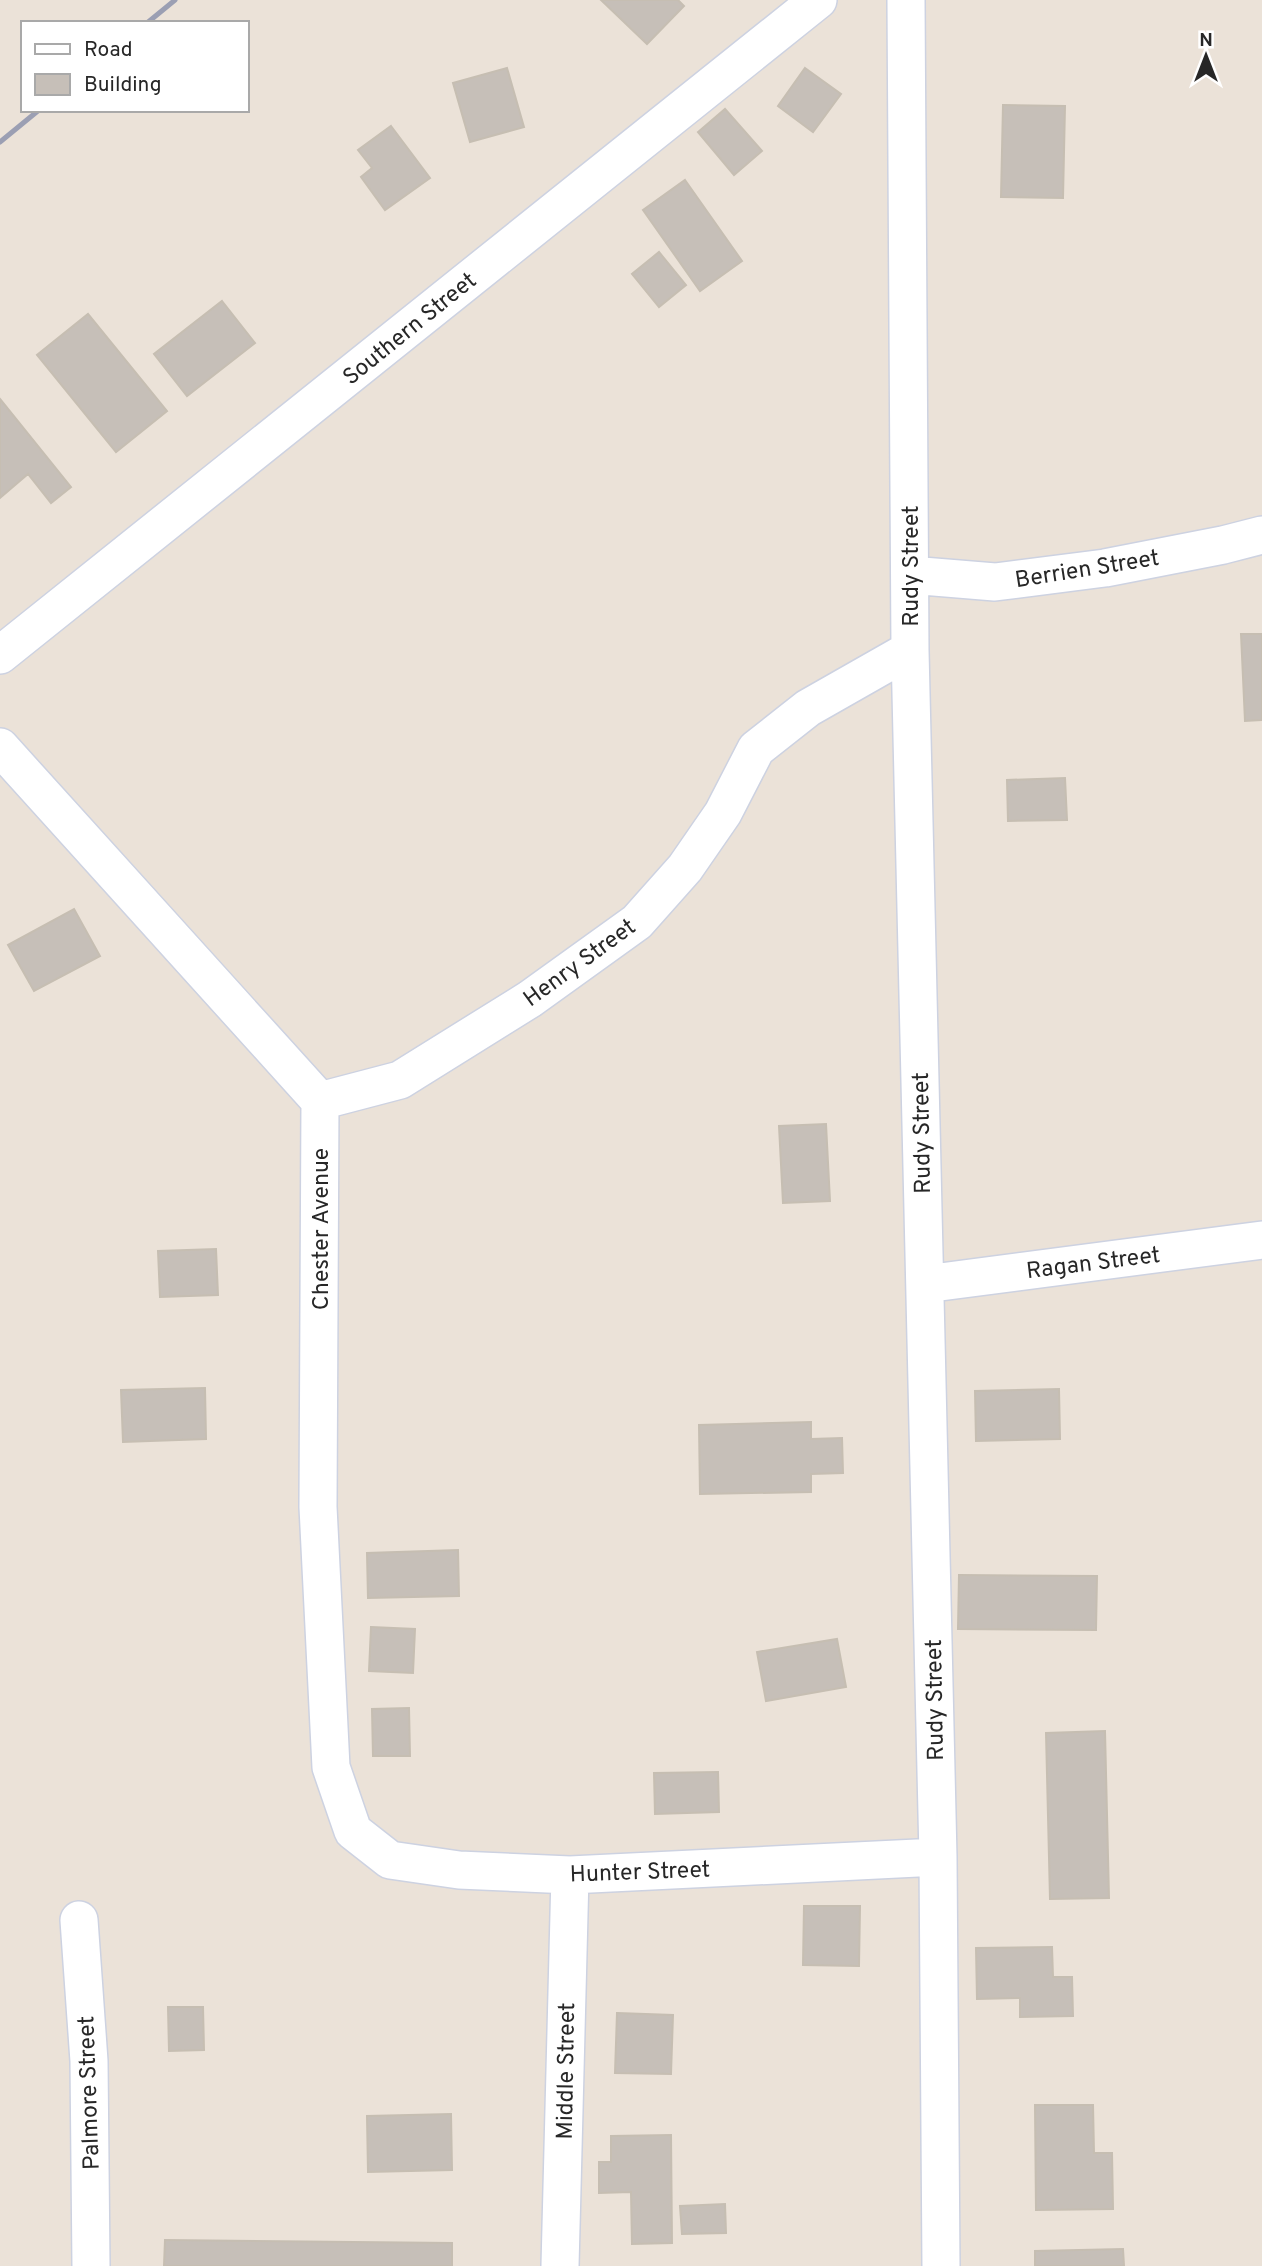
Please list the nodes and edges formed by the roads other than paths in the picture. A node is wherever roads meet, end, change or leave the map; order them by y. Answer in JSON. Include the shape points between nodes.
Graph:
{"nodes":[{"id":1,"x":818,"y":0,"type":"edge"},
{"id":2,"x":906,"y":0,"type":"edge"},
{"id":3,"x":1262,"y":535,"type":"edge"},
{"id":4,"x":910,"y":575,"type":"junction"},
{"id":5,"x":910,"y":650,"type":"junction"},
{"id":6,"x":0,"y":655,"type":"edge"},
{"id":7,"x":0,"y":747,"type":"edge"},
{"id":8,"x":320,"y":1101,"type":"junction"},
{"id":9,"x":1262,"y":1240,"type":"edge"},
{"id":10,"x":925,"y":1284,"type":"junction"},
{"id":11,"x":353,"y":1831,"type":"joint"},
{"id":12,"x":938,"y":1857,"type":"junction"},
{"id":13,"x":570,"y":1875,"type":"junction"},
{"id":14,"x":79,"y":1920,"type":"dead end"},
{"id":15,"x":91,"y":2266,"type":"edge"},
{"id":16,"x":560,"y":2266,"type":"edge"},
{"id":17,"x":941,"y":2266,"type":"edge"}],
"edges":[{"from":1,"to":6,"type":"street","name":"Southern Street"},
{"from":2,"to":4,"type":"street","name":"Rudy Street"},
{"from":3,"to":4,"type":"street","name":"Berrien Street","via":[[1105,568],[995,582]]},
{"from":4,"to":5,"type":"street","name":"Rudy Street"},
{"from":5,"to":8,"type":"street","name":"Henry Street","via":[[808,708],[756,749],[723,813],[685,868],[638,922],[530,999],[400,1080]]},
{"from":5,"to":10,"type":"street","name":"Rudy Street"},
{"from":7,"to":8,"type":"street"},
{"from":8,"to":11,"type":"street","name":"Chester Avenue","via":[[318,1507],[331,1766]]},
{"from":9,"to":10,"type":"street","name":"Ragan Street"},
{"from":10,"to":12,"type":"street","name":"Rudy Street"},
{"from":11,"to":13,"type":"street","name":"Hunter Street","via":[[390,1860],[459,1870]]},
{"from":12,"to":13,"type":"street","name":"Hunter Street"},
{"from":12,"to":17,"type":"street","name":"Rudy Street"},
{"from":13,"to":16,"type":"street","name":"Middle Street"},
{"from":14,"to":15,"type":"street","name":"Palmore Street","via":[[89,2061]]}]}
